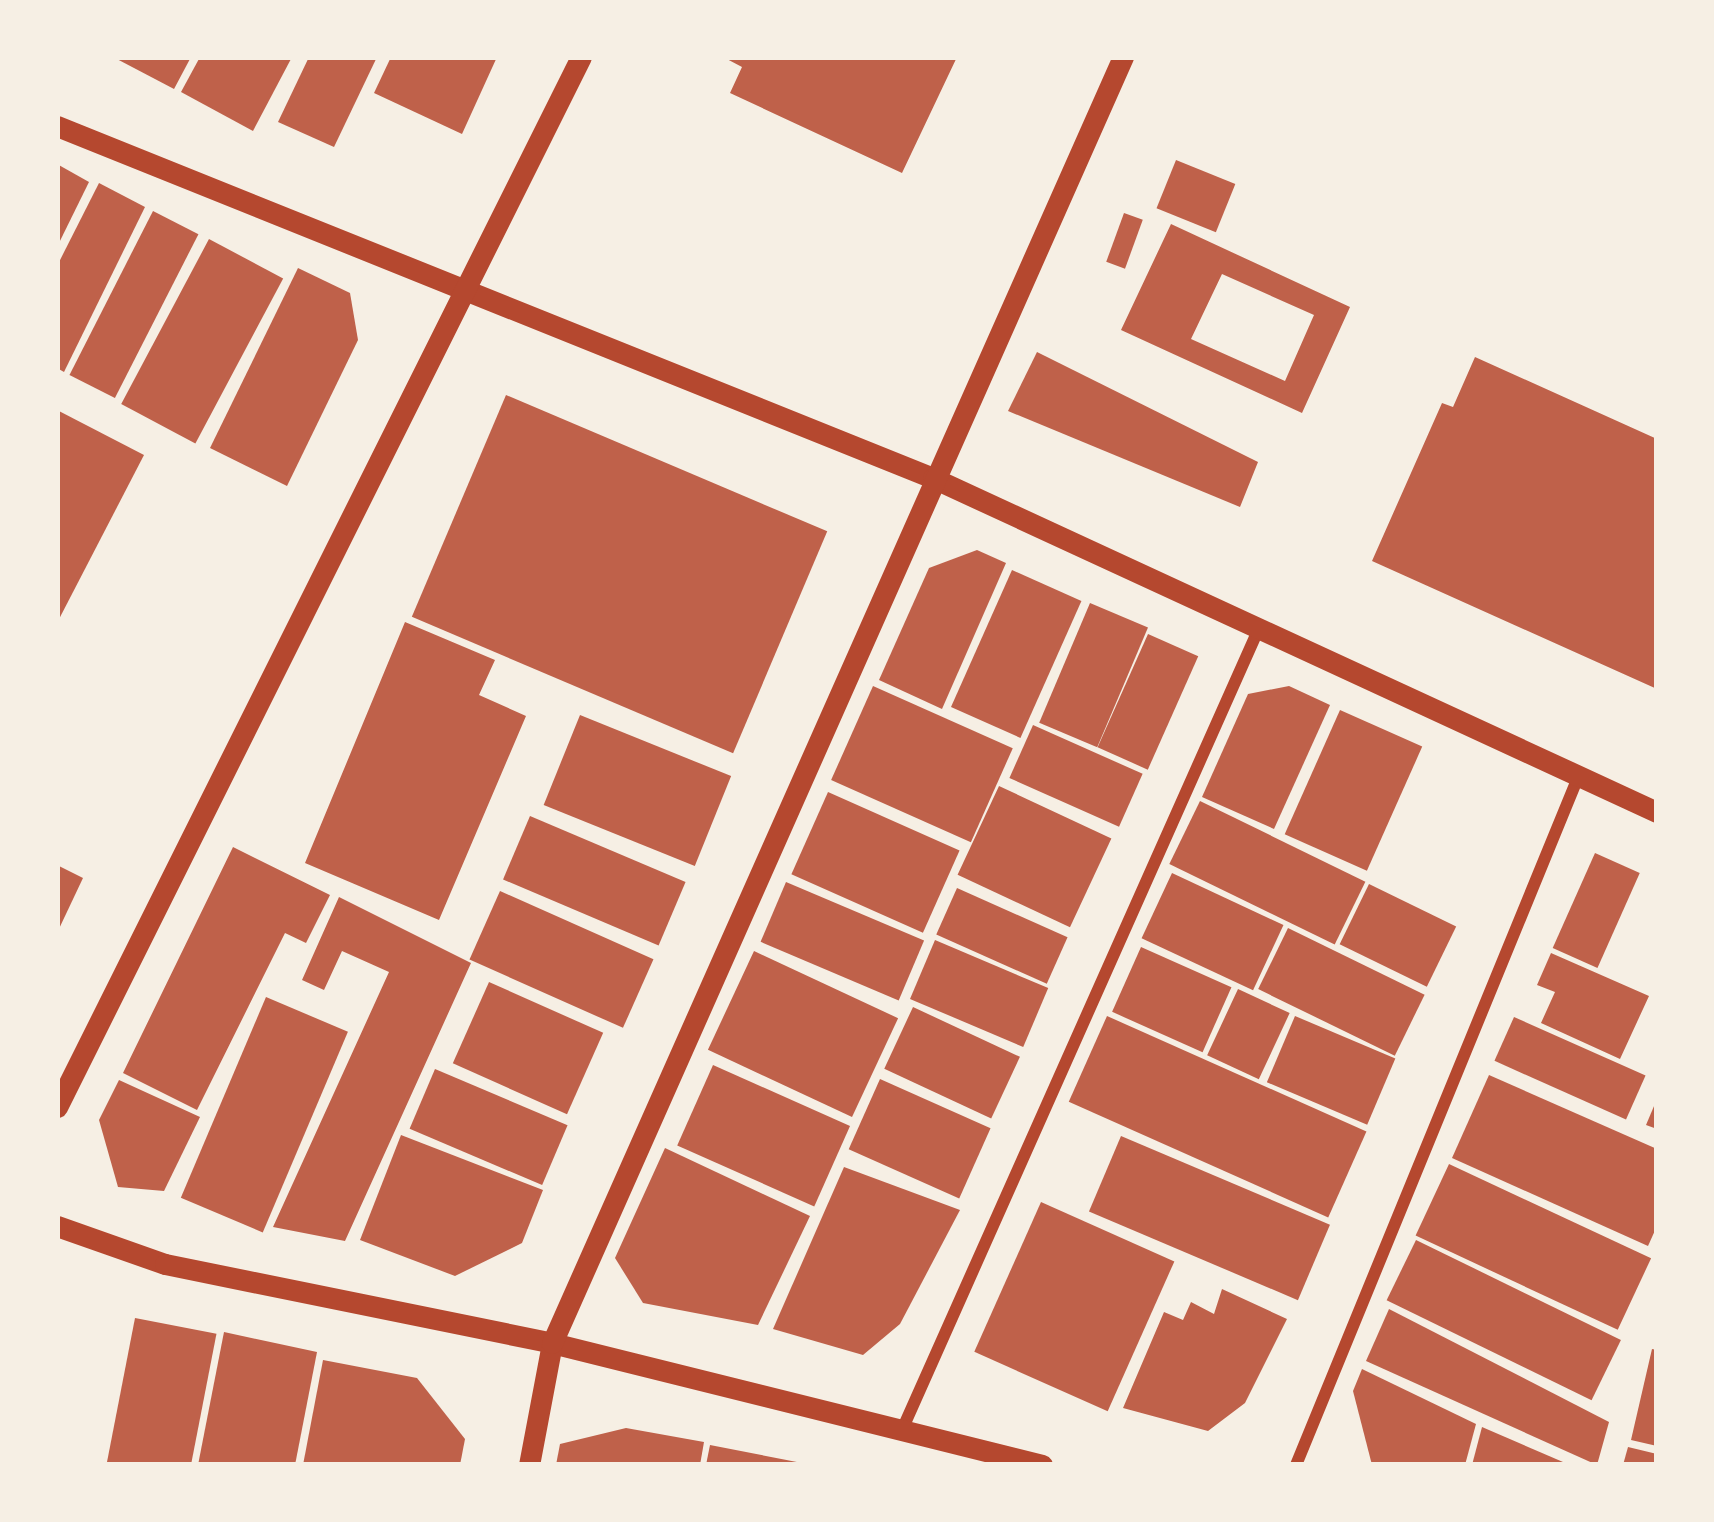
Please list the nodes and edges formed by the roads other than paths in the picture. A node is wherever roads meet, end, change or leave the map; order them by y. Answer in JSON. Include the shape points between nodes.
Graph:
{"nodes":[{"id":1,"x":581,"y":57,"type":"edge"},
{"id":2,"x":1123,"y":57,"type":"edge"},
{"id":3,"x":57,"y":126,"type":"edge"},
{"id":4,"x":464,"y":292,"type":"junction"},
{"id":5,"x":933,"y":478,"type":"junction"},
{"id":6,"x":1259,"y":628,"type":"junction"},
{"id":7,"x":1579,"y":775,"type":"junction"},
{"id":8,"x":1657,"y":812,"type":"edge"},
{"id":9,"x":57,"y":1107,"type":"edge"},
{"id":10,"x":57,"y":1226,"type":"edge"},
{"id":11,"x":552,"y":1343,"type":"junction"},
{"id":12,"x":902,"y":1430,"type":"junction"},
{"id":13,"x":529,"y":1465,"type":"edge"},
{"id":14,"x":1042,"y":1465,"type":"edge"},
{"id":15,"x":1296,"y":1465,"type":"edge"}],
"edges":[{"from":1,"to":4,"type":"street"},
{"from":2,"to":5,"type":"street"},
{"from":3,"to":4,"type":"street"},
{"from":4,"to":5,"type":"street"},
{"from":4,"to":9,"type":"street"},
{"from":5,"to":6,"type":"street"},
{"from":5,"to":11,"type":"street"},
{"from":6,"to":7,"type":"street"},
{"from":6,"to":12,"type":"street"},
{"from":7,"to":8,"type":"street"},
{"from":7,"to":15,"type":"street"},
{"from":10,"to":11,"type":"street","via":[[165,1264]]},
{"from":11,"to":12,"type":"street"},
{"from":11,"to":13,"type":"street"},
{"from":12,"to":14,"type":"street"}]}
